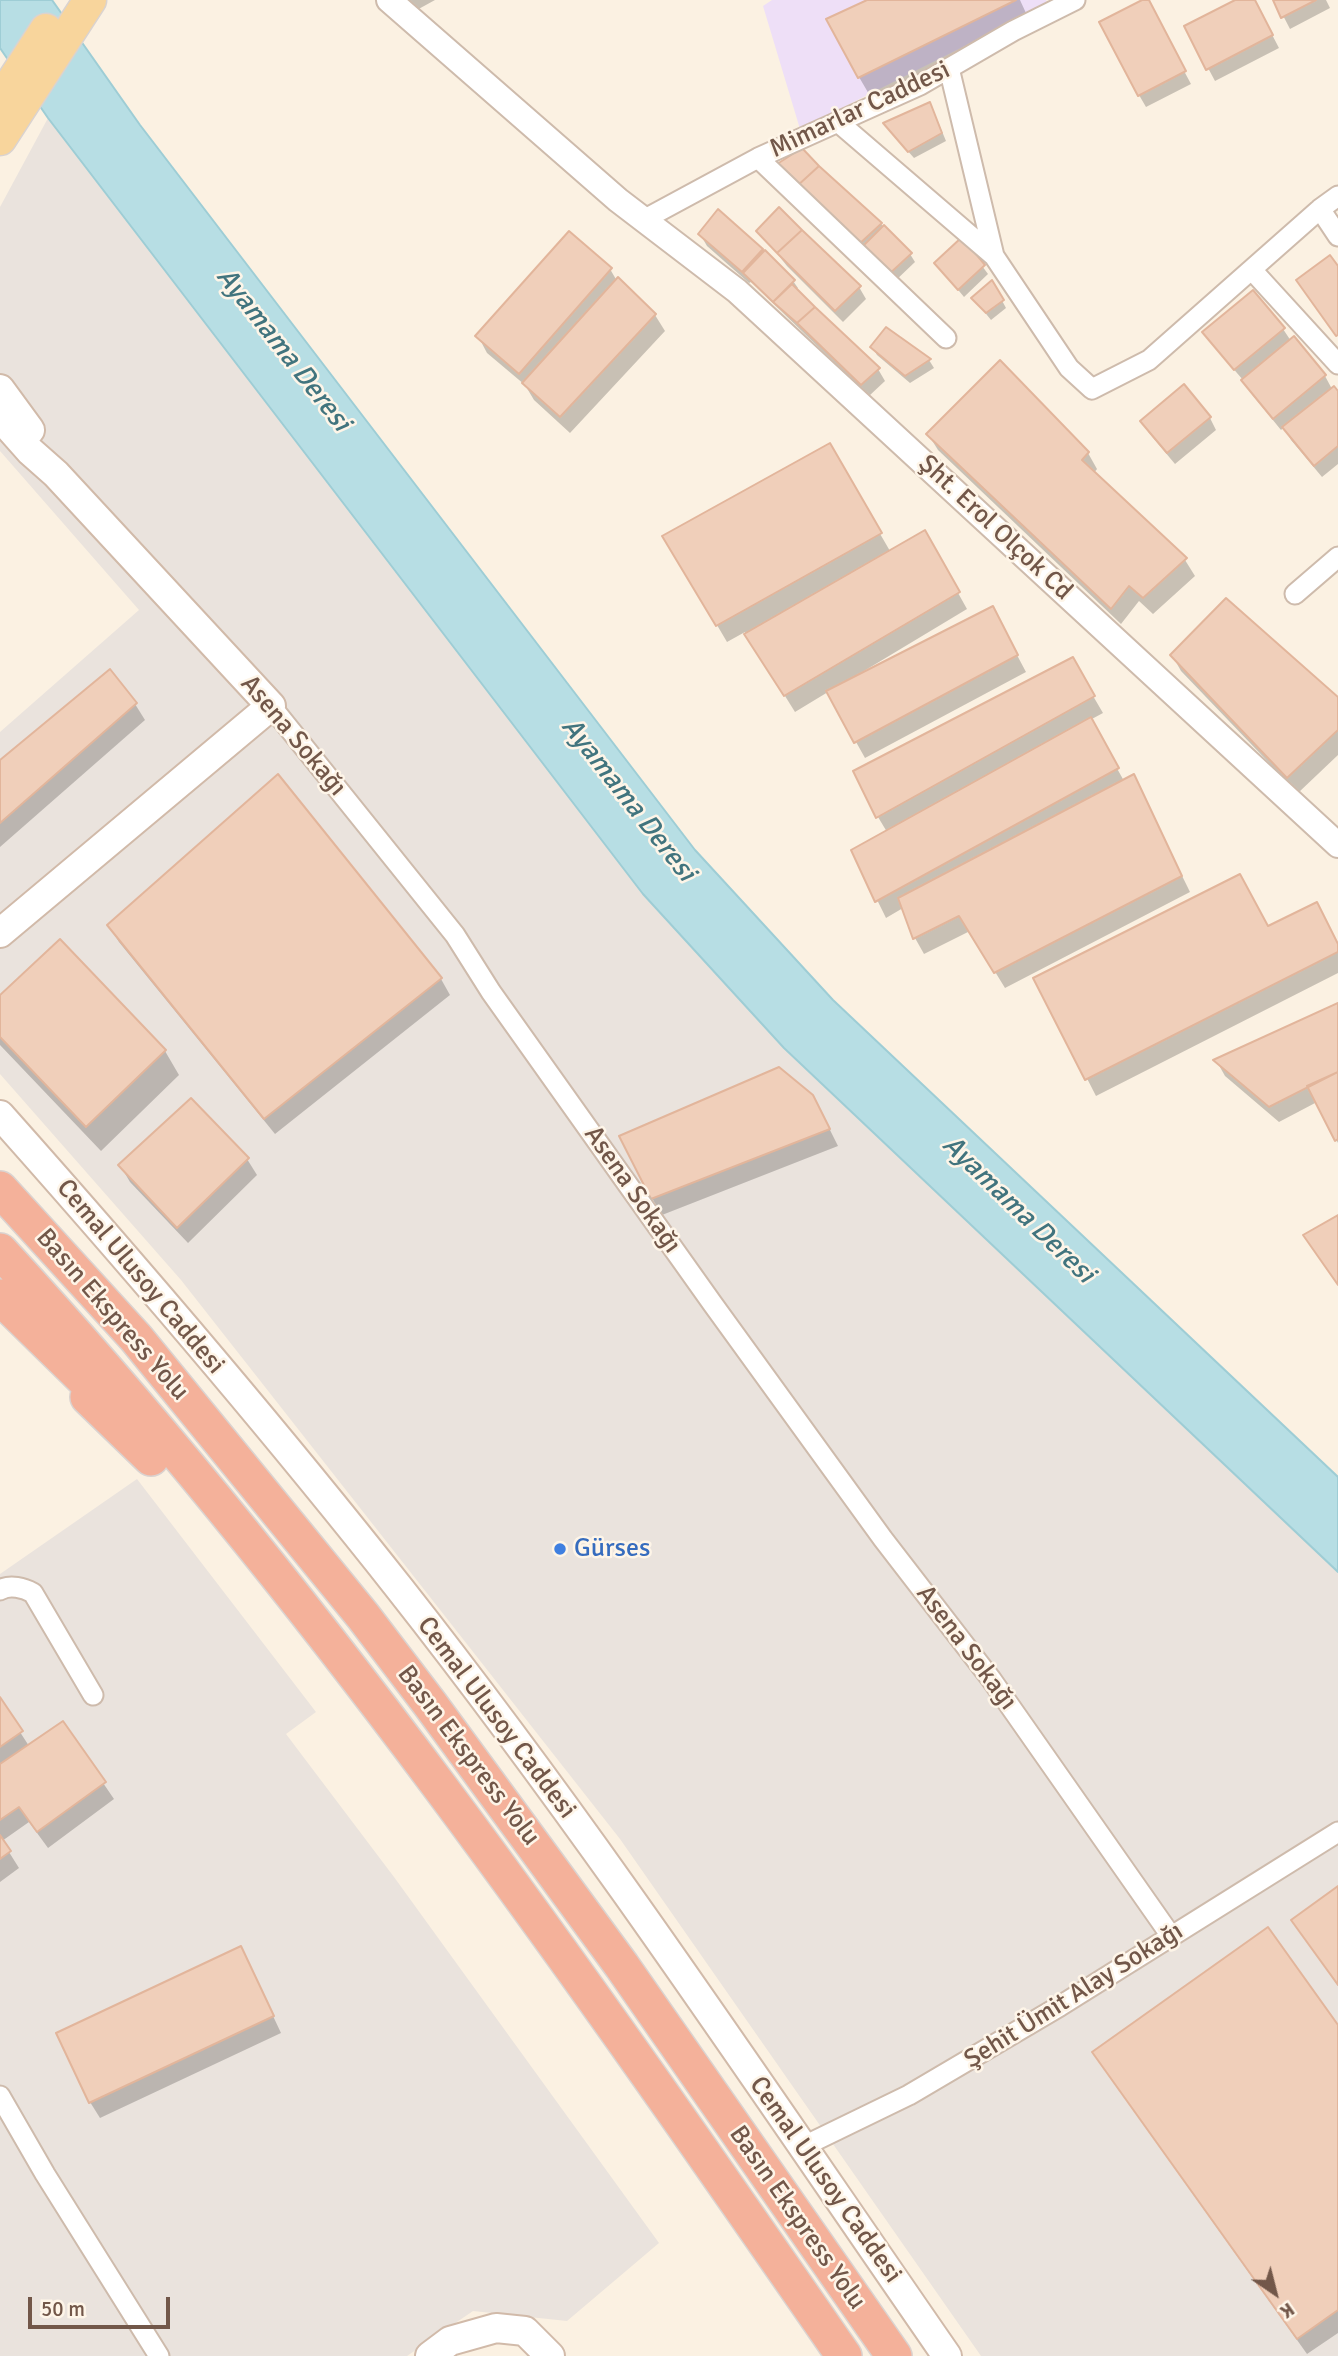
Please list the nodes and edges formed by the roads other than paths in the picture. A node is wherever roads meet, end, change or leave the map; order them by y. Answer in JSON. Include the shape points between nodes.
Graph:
{"nodes":[{"id":1,"x":390,"y":0,"type":"edge"},
{"id":2,"x":1075,"y":0,"type":"edge"},
{"id":3,"x":84,"y":2,"type":"edge"},
{"id":4,"x":949,"y":68,"type":"junction"},
{"id":5,"x":0,"y":100,"type":"edge"},
{"id":6,"x":838,"y":122,"type":"junction"},
{"id":7,"x":0,"y":139,"type":"edge"},
{"id":8,"x":758,"y":158,"type":"junction"},
{"id":9,"x":1338,"y":196,"type":"edge"},
{"id":10,"x":1320,"y":209,"type":"junction"},
{"id":11,"x":645,"y":219,"type":"junction"},
{"id":12,"x":1338,"y":236,"type":"edge"},
{"id":13,"x":993,"y":256,"type":"junction"},
{"id":14,"x":1252,"y":270,"type":"junction"},
{"id":15,"x":946,"y":338,"type":"dead end"},
{"id":16,"x":1338,"y":364,"type":"edge"},
{"id":17,"x":0,"y":388,"type":"edge"},
{"id":18,"x":0,"y":417,"type":"edge"},
{"id":19,"x":56,"y":474,"type":"junction"},
{"id":20,"x":1338,"y":557,"type":"edge"},
{"id":21,"x":1295,"y":594,"type":"dead end"},
{"id":22,"x":271,"y":706,"type":"junction"},
{"id":23,"x":1338,"y":845,"type":"edge"},
{"id":24,"x":0,"y":933,"type":"edge"},
{"id":25,"x":0,"y":1115,"type":"edge"},
{"id":26,"x":0,"y":1161,"type":"edge"},
{"id":27,"x":0,"y":1189,"type":"edge"},
{"id":28,"x":0,"y":1251,"type":"edge"},
{"id":29,"x":0,"y":1297,"type":"edge"},
{"id":30,"x":0,"y":1333,"type":"edge"},
{"id":31,"x":136,"y":1338,"type":"junction"},
{"id":32,"x":151,"y":1458,"type":"junction"},
{"id":33,"x":276,"y":1577,"type":"junction"},
{"id":34,"x":0,"y":1590,"type":"edge"},
{"id":35,"x":93,"y":1695,"type":"dead end"},
{"id":36,"x":1338,"y":1832,"type":"edge"},
{"id":37,"x":1171,"y":1936,"type":"junction"},
{"id":38,"x":0,"y":2096,"type":"edge"},
{"id":39,"x":802,"y":2147,"type":"junction"},
{"id":40,"x":549,"y":2355,"type":"edge"},
{"id":41,"x":159,"y":2356,"type":"edge"},
{"id":42,"x":430,"y":2356,"type":"edge"},
{"id":43,"x":844,"y":2356,"type":"edge"},
{"id":44,"x":894,"y":2356,"type":"edge"},
{"id":45,"x":947,"y":2356,"type":"edge"}],
"edges":[{"from":1,"to":11,"type":"street","name":"Şht. Erol Olçok Cd"},
{"from":2,"to":4,"type":"street","name":"Mimarlar Caddesi"},
{"from":3,"to":5,"type":"main road"},
{"from":3,"to":7,"type":"main road"},
{"from":4,"to":6,"type":"street","name":"Mimarlar Caddesi"},
{"from":4,"to":13,"type":"street"},
{"from":6,"to":8,"type":"street","name":"Mimarlar Caddesi"},
{"from":6,"to":13,"type":"street"},
{"from":8,"to":11,"type":"street","name":"Mimarlar Caddesi"},
{"from":8,"to":15,"type":"street"},
{"from":9,"to":10,"type":"street"},
{"from":10,"to":12,"type":"street"},
{"from":10,"to":14,"type":"street"},
{"from":11,"to":23,"type":"street","name":"Şht. Erol Olçok Cd","via":[[737,291]]},
{"from":13,"to":14,"type":"street","via":[[1069,368],[1092,388],[1149,360]]},
{"from":14,"to":16,"type":"street"},
{"from":17,"to":19,"type":"main road"},
{"from":18,"to":19,"type":"main road"},
{"from":19,"to":22,"type":"main road","name":"Asena Sokağı"},
{"from":20,"to":21,"type":"street"},
{"from":22,"to":24,"type":"main road"},
{"from":22,"to":37,"type":"street","name":"Asena Sokağı","via":[[455,935],[712,1303],[991,1679]]},
{"from":25,"to":39,"type":"main road","name":"Cemal Ulusoy Caddesi","via":[[401,1590],[653,1931]]},
{"from":26,"to":31,"type":"highway","via":[[103,1280]]},
{"from":27,"to":31,"type":"highway","name":"Basın Ekspress Yolu"},
{"from":28,"to":33,"type":"highway","name":"Basın Ekspress Yolu","via":[[76,1334]]},
{"from":29,"to":32,"type":"highway","via":[[94,1389]]},
{"from":30,"to":32,"type":"highway","via":[[70,1381]]},
{"from":31,"to":44,"type":"highway","name":"Basın Ekspress Yolu","via":[[430,1704],[622,1966]]},
{"from":32,"to":33,"type":"highway","via":[[222,1534]]},
{"from":33,"to":43,"type":"highway","name":"Basın Ekspress Yolu","via":[[495,1862]]},
{"from":34,"to":35,"type":"street","via":[[23,1588],[33,1593]]},
{"from":36,"to":37,"type":"street","name":"Şehit Ümit Alay Sokağı"},
{"from":37,"to":39,"type":"street","name":"Şehit Ümit Alay Sokağı","via":[[909,2095]]},
{"from":38,"to":41,"type":"street"},
{"from":39,"to":45,"type":"main road","name":"Cemal Ulusoy Caddesi"},
{"from":40,"to":42,"type":"main road","via":[[525,2331],[496,2328],[450,2341]]}]}
